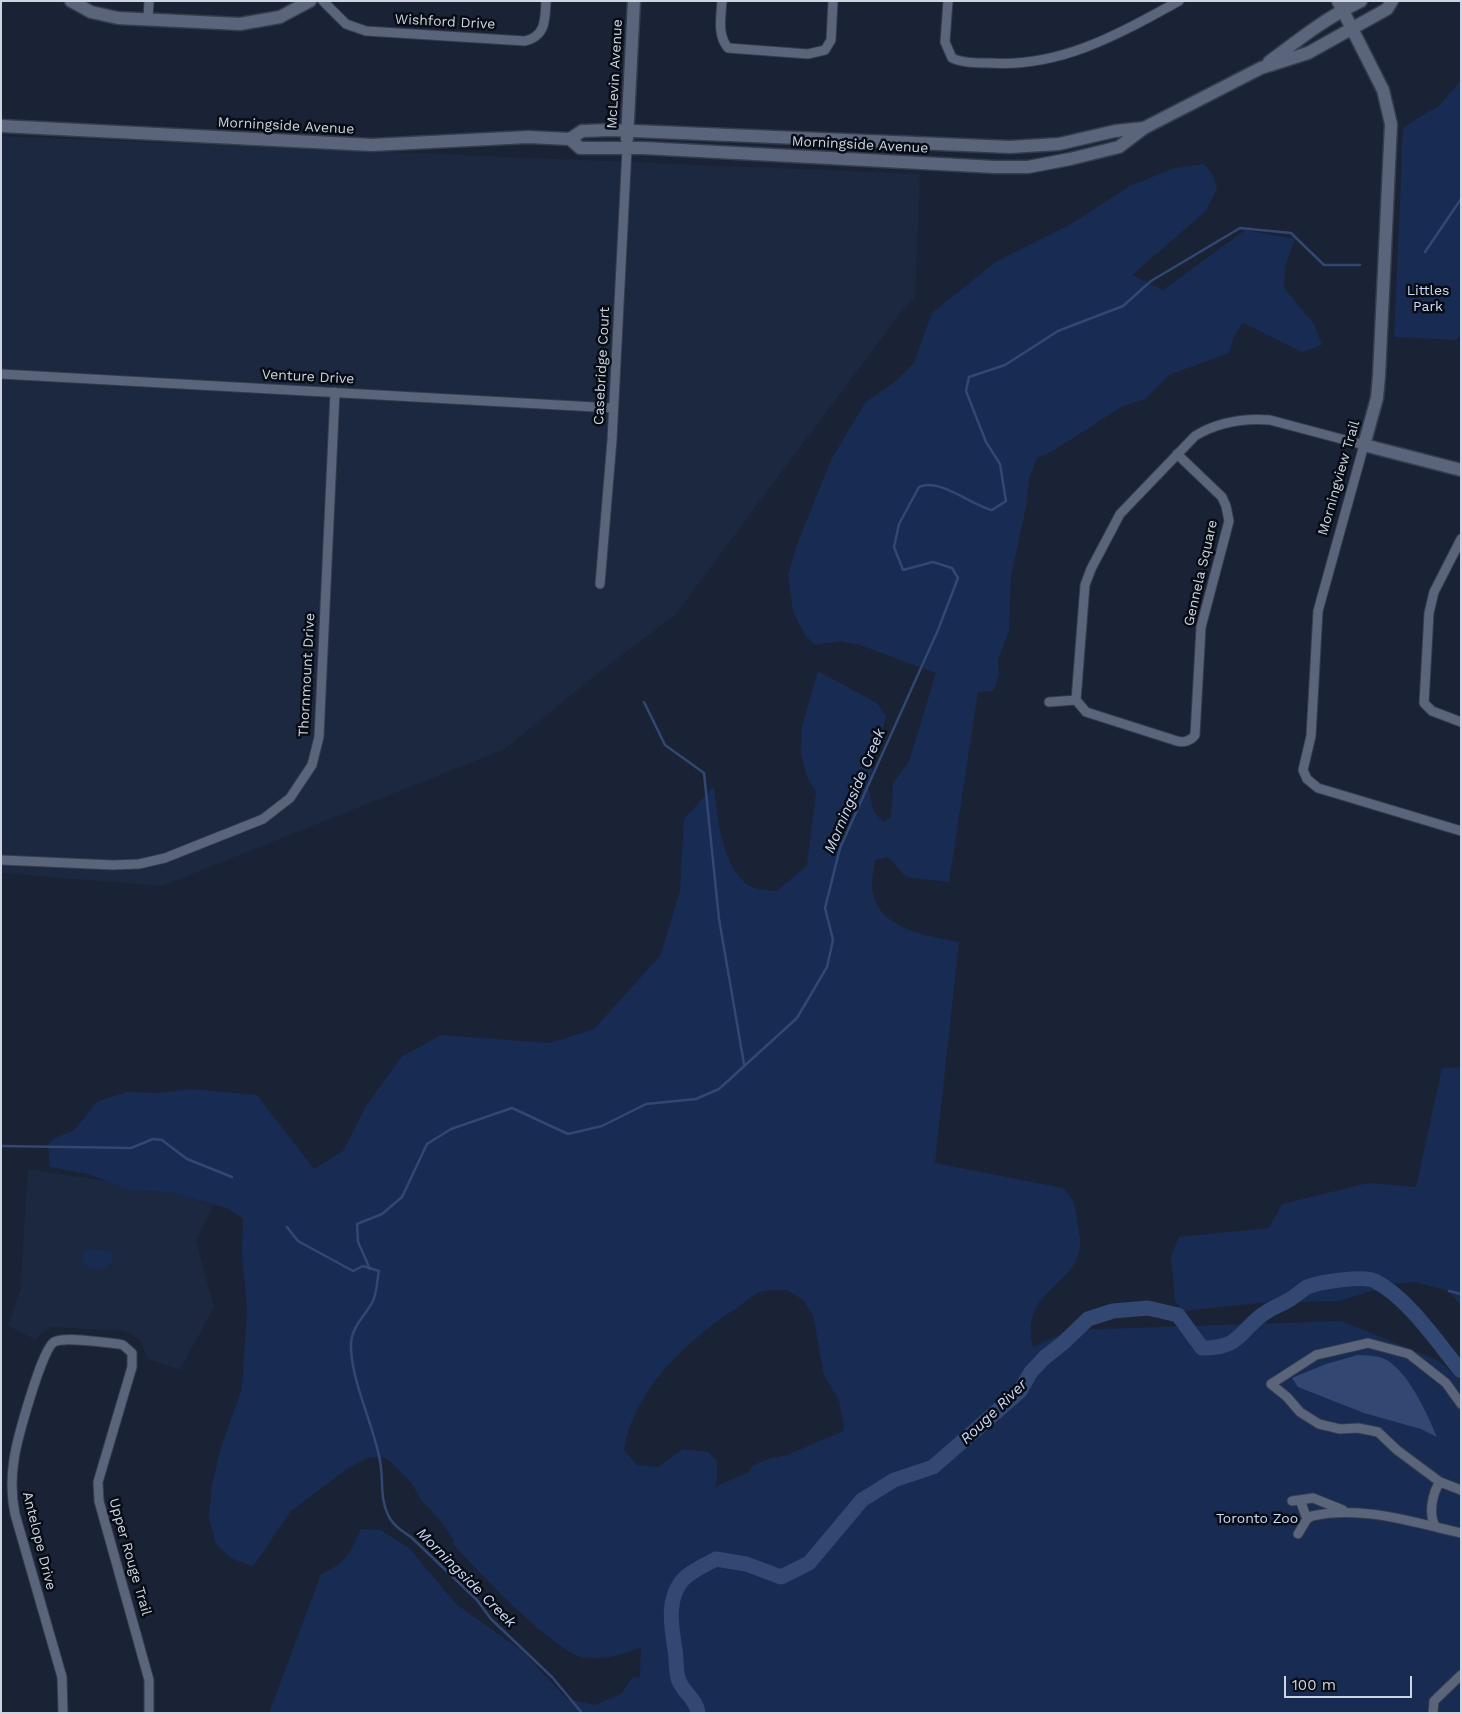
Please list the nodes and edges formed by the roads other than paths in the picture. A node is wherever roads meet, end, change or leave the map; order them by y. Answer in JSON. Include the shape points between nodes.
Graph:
{"nodes":[{"id":1,"x":70,"y":1,"type":"edge"},
{"id":2,"x":149,"y":1,"type":"edge"},
{"id":3,"x":310,"y":1,"type":"edge"},
{"id":4,"x":324,"y":1,"type":"edge"},
{"id":5,"x":546,"y":1,"type":"edge"},
{"id":6,"x":634,"y":1,"type":"edge"},
{"id":7,"x":722,"y":1,"type":"edge"},
{"id":8,"x":833,"y":1,"type":"edge"},
{"id":9,"x":948,"y":1,"type":"edge"},
{"id":10,"x":1179,"y":1,"type":"edge"},
{"id":11,"x":1360,"y":1,"type":"edge"},
{"id":12,"x":1392,"y":1,"type":"edge"},
{"id":13,"x":1340,"y":6,"type":"edge"},
{"id":14,"x":148,"y":20,"type":"junction"},
{"id":15,"x":1351,"y":28,"type":"junction"},
{"id":16,"x":1261,"y":68,"type":"junction"},
{"id":17,"x":1,"y":126,"type":"edge"},
{"id":18,"x":1144,"y":128,"type":"junction"},
{"id":19,"x":628,"y":130,"type":"junction"},
{"id":20,"x":570,"y":139,"type":"junction"},
{"id":21,"x":627,"y":149,"type":"junction"},
{"id":22,"x":1,"y":374,"type":"edge"},
{"id":23,"x":336,"y":392,"type":"junction"},
{"id":24,"x":613,"y":408,"type":"junction"},
{"id":25,"x":1364,"y":445,"type":"junction"},
{"id":26,"x":1177,"y":454,"type":"junction"},
{"id":27,"x":1461,"y":470,"type":"edge"},
{"id":28,"x":1461,"y":538,"type":"edge"},
{"id":29,"x":600,"y":584,"type":"dead end"},
{"id":30,"x":1076,"y":700,"type":"junction"},
{"id":31,"x":1049,"y":702,"type":"dead end"},
{"id":32,"x":1461,"y":722,"type":"edge"},
{"id":33,"x":1461,"y":831,"type":"edge"},
{"id":34,"x":1,"y":860,"type":"edge"},
{"id":35,"x":132,"y":1353,"type":"joint"},
{"id":36,"x":1461,"y":1404,"type":"edge"},
{"id":37,"x":1461,"y":1481,"type":"edge"},
{"id":38,"x":1440,"y":1482,"type":"junction"},
{"id":39,"x":1450,"y":1486,"type":"junction"},
{"id":40,"x":1461,"y":1490,"type":"edge"},
{"id":41,"x":6,"y":1491,"type":"edge"},
{"id":42,"x":1346,"y":1511,"type":"junction"},
{"id":43,"x":1307,"y":1519,"type":"junction"},
{"id":44,"x":1436,"y":1527,"type":"junction"},
{"id":45,"x":1461,"y":1533,"type":"edge"},
{"id":46,"x":1298,"y":1534,"type":"dead end"},
{"id":47,"x":1461,"y":1675,"type":"edge"},
{"id":48,"x":63,"y":1713,"type":"edge"},
{"id":49,"x":149,"y":1713,"type":"edge"},
{"id":50,"x":1433,"y":1713,"type":"edge"}],
"edges":[{"from":1,"to":14,"type":"main road","via":[[91,12]]},
{"from":2,"to":14,"type":"street"},
{"from":3,"to":14,"type":"main road","via":[[280,17],[240,24]]},
{"from":4,"to":5,"type":"street","name":"Wishford Drive","via":[[346,24],[366,31],[524,40],[540,34],[544,26]]},
{"from":6,"to":19,"type":"main road","name":"McLevin Avenue"},
{"from":7,"to":8,"type":"street","via":[[720,32],[728,48],[808,54],[825,50],[831,40]]},
{"from":9,"to":10,"type":"street","via":[[945,42],[952,58],[962,62],[1004,64],[1048,60],[1082,49]]},
{"from":11,"to":13,"type":"main road","name":"Morningside Avenue"},
{"from":12,"to":15,"type":"main road","name":"Morningside Avenue","via":[[1387,9]]},
{"from":13,"to":15,"type":"main road","name":"Morningview Trail"},
{"from":13,"to":16,"type":"main road","name":"Morningside Avenue"},
{"from":15,"to":16,"type":"main road","name":"Morningside Avenue","via":[[1308,53]]},
{"from":15,"to":25,"type":"main road","name":"Morningview Trail","via":[[1384,93],[1391,129],[1379,376]]},
{"from":16,"to":18,"type":"main road","name":"Morningside Avenue"},
{"from":17,"to":20,"type":"main road","name":"Morningside Avenue","via":[[372,144],[528,137]]},
{"from":18,"to":19,"type":"main road","name":"Morningside Avenue","via":[[1059,144],[1010,147]]},
{"from":18,"to":21,"type":"main road","name":"Morningside Avenue","via":[[1118,147],[1028,167]]},
{"from":19,"to":20,"type":"main road","name":"Morningside Avenue","via":[[582,132]]},
{"from":19,"to":21,"type":"main road","name":"McLevin Avenue"},
{"from":20,"to":21,"type":"main road","name":"Morningside Avenue","via":[[580,148]]},
{"from":21,"to":24,"type":"street","name":"Casebridge Court"},
{"from":22,"to":23,"type":"street","name":"Venture Drive"},
{"from":23,"to":24,"type":"street","name":"Venture Drive"},
{"from":23,"to":34,"type":"street","name":"Thornmount Drive","via":[[319,737],[304,779],[290,798],[263,819],[165,858],[113,865]]},
{"from":24,"to":29,"type":"street","name":"Casebridge Court"},
{"from":25,"to":26,"type":"street","via":[[1256,419],[1210,427],[1195,436]]},
{"from":25,"to":27,"type":"main road"},
{"from":25,"to":33,"type":"street","name":"Morningview Trail","via":[[1320,600],[1311,736],[1303,770],[1306,779],[1318,788]]},
{"from":26,"to":30,"type":"street","via":[[1120,514],[1091,569],[1085,585]]},
{"from":26,"to":30,"type":"street","name":"Gennela Square","via":[[1222,497],[1229,521],[1201,627],[1194,735],[1182,743],[1086,712]]},
{"from":28,"to":32,"type":"street","via":[[1434,592],[1429,613],[1424,703],[1432,711]]},
{"from":30,"to":31,"type":"street"},
{"from":35,"to":41,"type":"street","name":"Antelope Drive","via":[[118,1344],[59,1340],[49,1345],[40,1365]]},
{"from":35,"to":49,"type":"street","name":"Upper Rouge Trail","via":[[132,1367],[98,1482],[99,1501],[149,1680]]},
{"from":36,"to":38,"type":"street","via":[[1446,1383],[1409,1354],[1368,1342],[1316,1355],[1271,1384],[1300,1412],[1319,1424],[1378,1432]]},
{"from":37,"to":39,"type":"street"},
{"from":38,"to":39,"type":"street"},
{"from":38,"to":44,"type":"street","via":[[1436,1487],[1431,1516]]},
{"from":39,"to":40,"type":"street"},
{"from":41,"to":48,"type":"street","name":"Antelope Drive","via":[[62,1677]]},
{"from":42,"to":43,"type":"street"},
{"from":42,"to":43,"type":"street","via":[[1313,1498],[1296,1500]]},
{"from":42,"to":44,"type":"street"},
{"from":43,"to":46,"type":"street"},
{"from":44,"to":45,"type":"street"},
{"from":47,"to":50,"type":"street","via":[[1434,1701]]}]}
